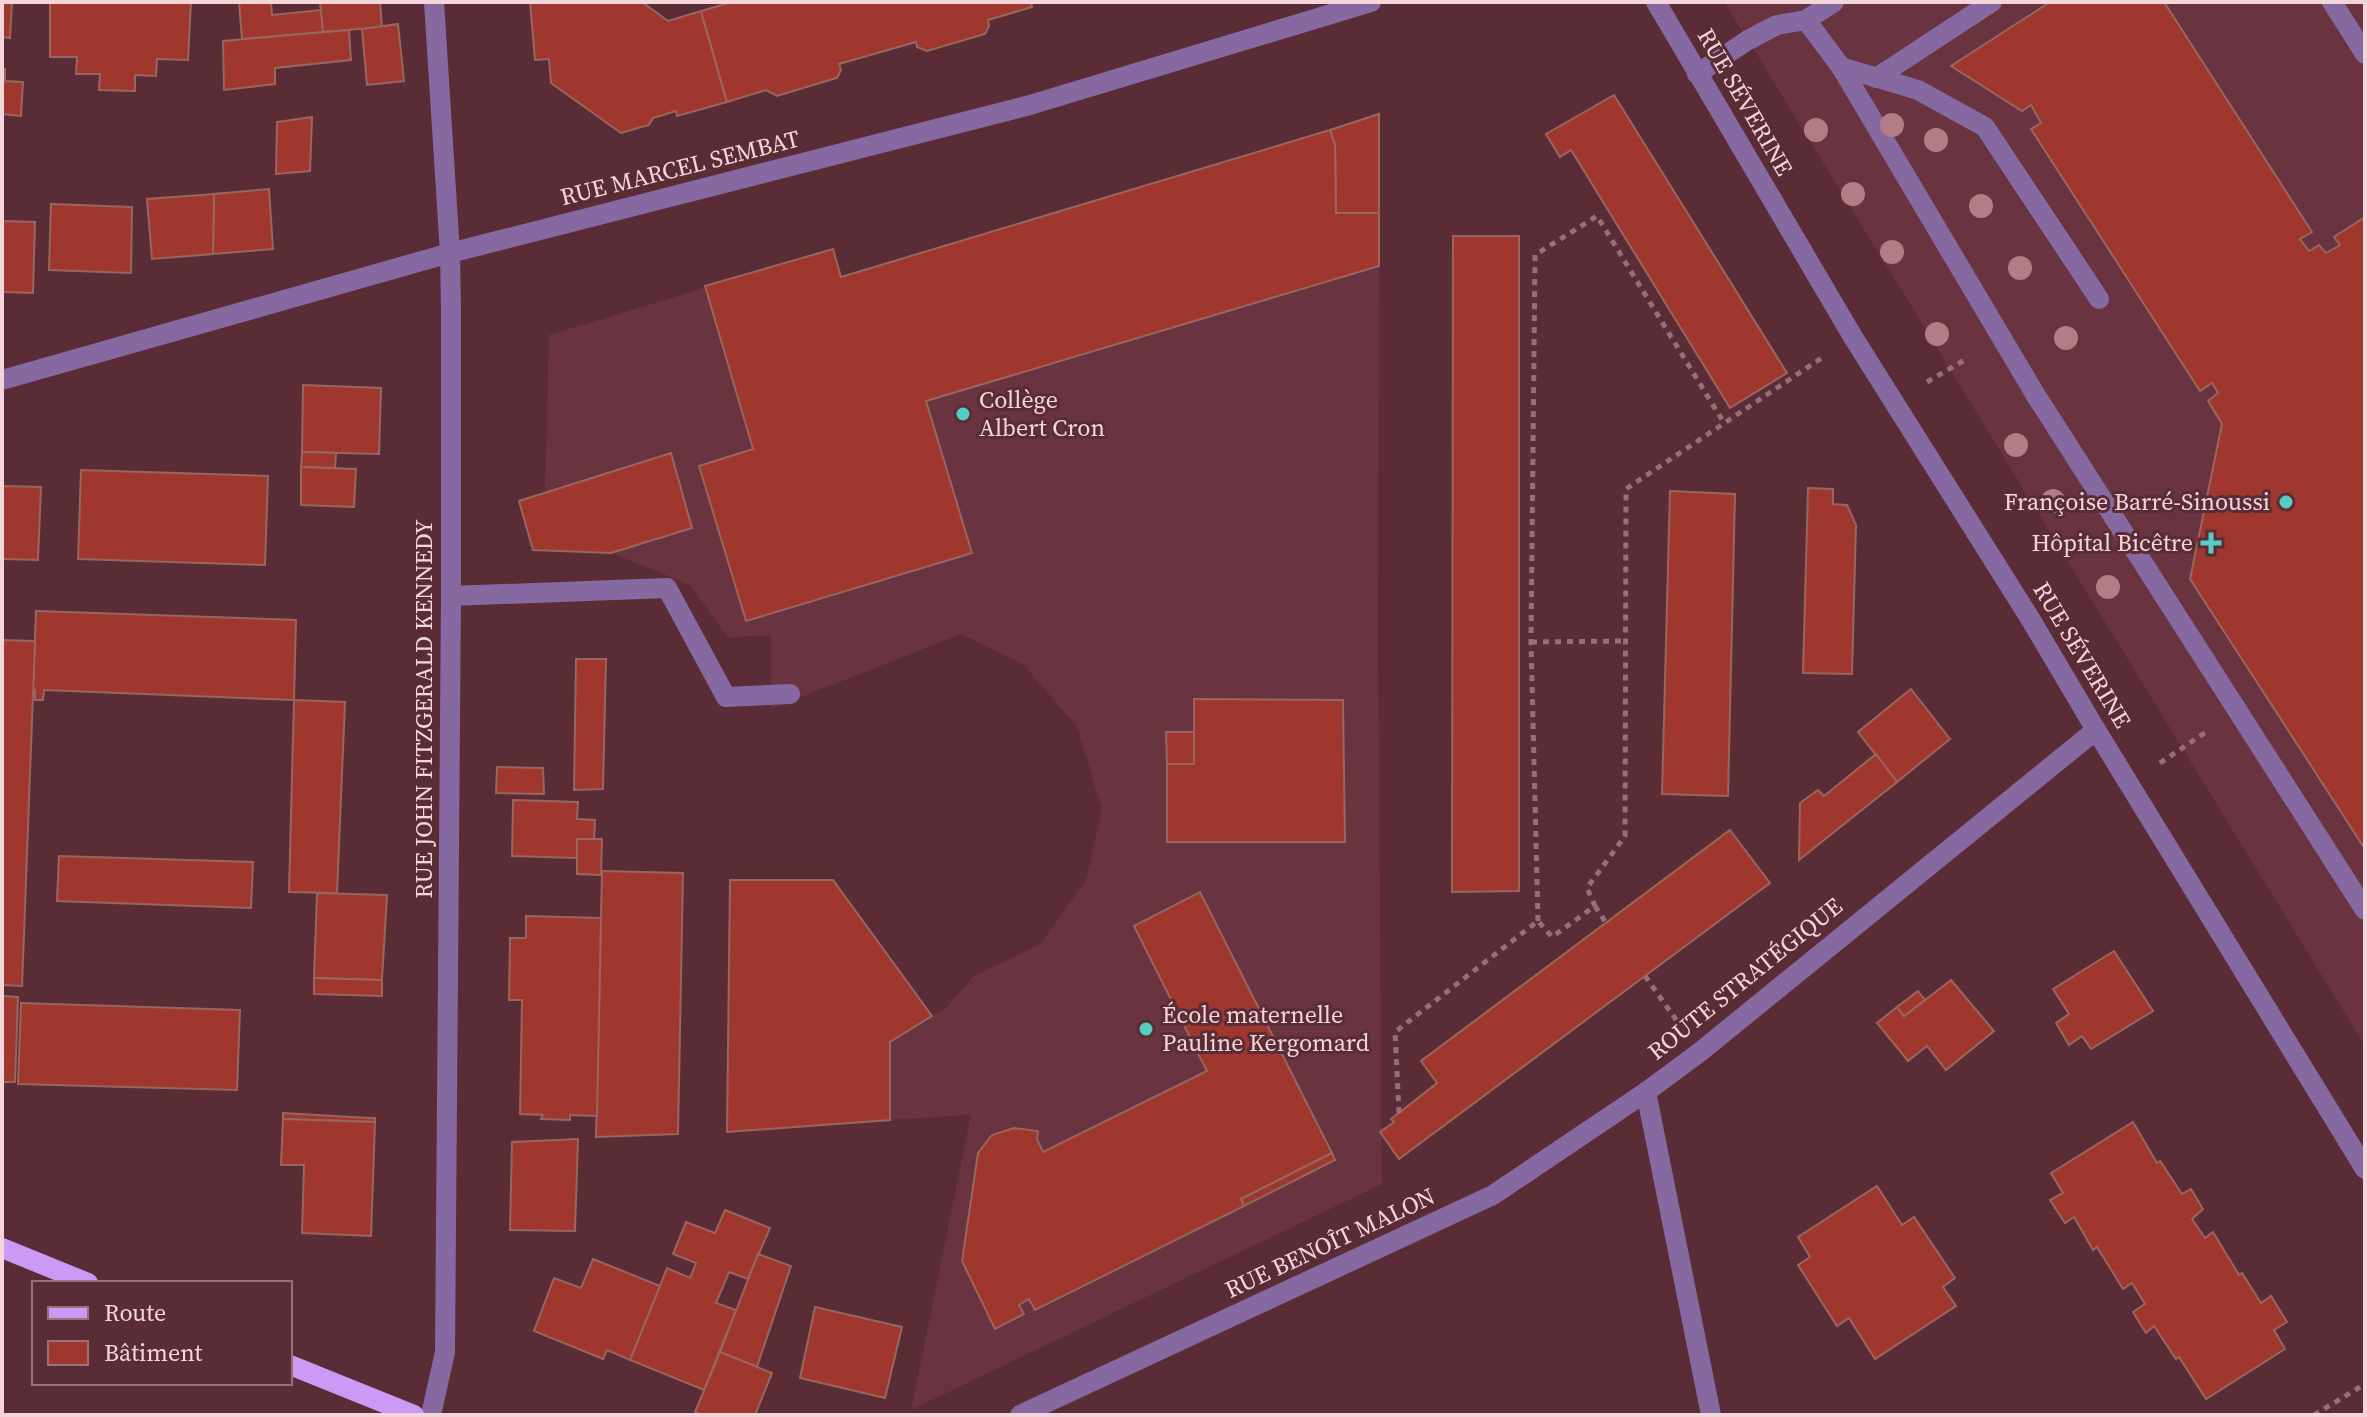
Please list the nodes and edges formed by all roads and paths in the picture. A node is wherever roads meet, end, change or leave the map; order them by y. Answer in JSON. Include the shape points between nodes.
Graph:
{"nodes":[{"id":1,"x":434,"y":2,"type":"edge"},
{"id":2,"x":1371,"y":2,"type":"edge"},
{"id":3,"x":1656,"y":2,"type":"edge"},
{"id":4,"x":1834,"y":2,"type":"edge"},
{"id":5,"x":1992,"y":2,"type":"edge"},
{"id":6,"x":2332,"y":2,"type":"edge"},
{"id":7,"x":1806,"y":20,"type":"junction"},
{"id":8,"x":2365,"y":54,"type":"edge"},
{"id":9,"x":1841,"y":67,"type":"junction"},
{"id":10,"x":1697,"y":74,"type":"junction"},
{"id":11,"x":1876,"y":78,"type":"junction"},
{"id":12,"x":450,"y":253,"type":"junction"},
{"id":13,"x":2099,"y":299,"type":"dead end"},
{"id":14,"x":1974,"y":368,"type":"dead end"},
{"id":15,"x":1803,"y":370,"type":"dead end"},
{"id":16,"x":2,"y":380,"type":"edge"},
{"id":17,"x":1895,"y":402,"type":"junction"},
{"id":18,"x":1724,"y":423,"type":"junction"},
{"id":19,"x":451,"y":596,"type":"junction"},
{"id":20,"x":1626,"y":641,"type":"junction"},
{"id":21,"x":1531,"y":642,"type":"junction"},
{"id":22,"x":790,"y":694,"type":"dead end"},
{"id":23,"x":2096,"y":730,"type":"junction"},
{"id":24,"x":2203,"y":734,"type":"dead end"},
{"id":25,"x":2130,"y":785,"type":"junction"},
{"id":26,"x":1595,"y":906,"type":"junction"},
{"id":27,"x":2365,"y":910,"type":"edge"},
{"id":28,"x":1538,"y":921,"type":"junction"},
{"id":29,"x":1606,"y":923,"type":"dead end"},
{"id":30,"x":1645,"y":976,"type":"dead end"},
{"id":31,"x":1700,"y":1052,"type":"junction"},
{"id":32,"x":1646,"y":1092,"type":"junction"},
{"id":33,"x":1399,"y":1113,"type":"dead end"},
{"id":34,"x":2365,"y":1169,"type":"edge"},
{"id":35,"x":2,"y":1248,"type":"edge"},
{"id":36,"x":83,"y":1281,"type":"edge"},
{"id":37,"x":292,"y":1366,"type":"edge"},
{"id":38,"x":2365,"y":1384,"type":"edge"},
{"id":39,"x":414,"y":1415,"type":"edge"},
{"id":40,"x":431,"y":1415,"type":"edge"},
{"id":41,"x":1020,"y":1415,"type":"edge"},
{"id":42,"x":1711,"y":1415,"type":"edge"},
{"id":43,"x":2314,"y":1415,"type":"edge"}],
"edges":[{"from":1,"to":12,"type":"street","name":"RUE JOHN FITZGERALD KENNEDY"},
{"from":2,"to":12,"type":"street","name":"RUE MARCEL SEMBAT","via":[[1030,105]]},
{"from":3,"to":10,"type":"street","name":"RUE SÉVERINE"},
{"from":4,"to":7,"type":"street"},
{"from":5,"to":11,"type":"street"},
{"from":6,"to":8,"type":"street"},
{"from":7,"to":9,"type":"street"},
{"from":7,"to":10,"type":"street","via":[[1777,25]]},
{"from":9,"to":11,"type":"street"},
{"from":9,"to":27,"type":"street","via":[[2035,394]]},
{"from":10,"to":17,"type":"street","name":"RUE SÉVERINE"},
{"from":11,"to":13,"type":"street","via":[[1918,90],[1985,127]]},
{"from":12,"to":16,"type":"street","name":"RUE MARCEL SEMBAT"},
{"from":12,"to":19,"type":"street","name":"RUE JOHN FITZGERALD KENNEDY"},
{"from":14,"to":17,"type":"path","via":[[1967,356]]},
{"from":15,"to":18,"type":"path"},
{"from":17,"to":23,"type":"street","name":"RUE SÉVERINE"},
{"from":18,"to":20,"type":"path","via":[[1626,489]]},
{"from":18,"to":21,"type":"path","via":[[1597,216],[1535,255]]},
{"from":19,"to":22,"type":"street","via":[[667,588],[726,697]]},
{"from":19,"to":40,"type":"street","name":"RUE JOHN FITZGERALD KENNEDY","via":[[445,1352]]},
{"from":20,"to":21,"type":"path"},
{"from":20,"to":26,"type":"path","via":[[1625,836],[1587,888]]},
{"from":21,"to":28,"type":"path"},
{"from":23,"to":25,"type":"street","name":"RUE SÉVERINE"},
{"from":23,"to":31,"type":"street","name":"ROUTE STRATÉGIQUE"},
{"from":24,"to":25,"type":"path"},
{"from":25,"to":34,"type":"street","name":"RUE SÉVERINE"},
{"from":26,"to":28,"type":"path","via":[[1552,937]]},
{"from":26,"to":29,"type":"path"},
{"from":28,"to":33,"type":"path","via":[[1395,1032]]},
{"from":30,"to":31,"type":"path"},
{"from":31,"to":32,"type":"street","name":"ROUTE STRATÉGIQUE"},
{"from":32,"to":41,"type":"street","name":"RUE BENOÎT MALON","via":[[1493,1195]]},
{"from":32,"to":42,"type":"street","name":"ROUTE STRATÉGIQUE"},
{"from":35,"to":36,"type":"main road"},
{"from":37,"to":39,"type":"main road"},
{"from":38,"to":43,"type":"path"}]}
